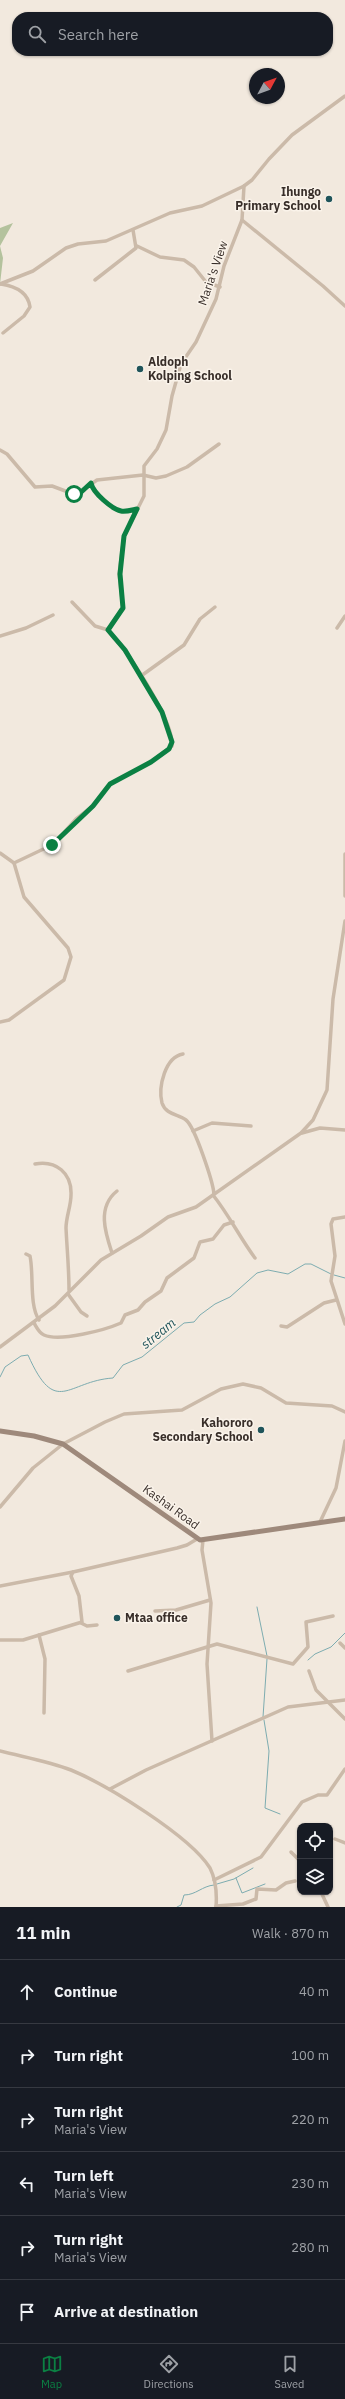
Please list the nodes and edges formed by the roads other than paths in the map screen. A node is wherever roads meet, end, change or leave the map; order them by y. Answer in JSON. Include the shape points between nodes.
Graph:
{"nodes":[{"id":1,"x":345,"y":96,"type":"edge"},
{"id":2,"x":244,"y":186,"type":"junction"},
{"id":3,"x":242,"y":220,"type":"junction"},
{"id":4,"x":133,"y":230,"type":"junction"},
{"id":5,"x":137,"y":246,"type":"junction"},
{"id":6,"x":95,"y":280,"type":"dead end"},
{"id":7,"x":0,"y":284,"type":"edge"},
{"id":8,"x":220,"y":287,"type":"junction"},
{"id":9,"x":345,"y":306,"type":"edge"},
{"id":10,"x":3,"y":333,"type":"dead end"},
{"id":11,"x":219,"y":444,"type":"dead end"},
{"id":12,"x":0,"y":450,"type":"edge"},
{"id":13,"x":143,"y":475,"type":"junction"},
{"id":14,"x":91,"y":483,"type":"junction"},
{"id":15,"x":137,"y":509,"type":"junction"},
{"id":16,"x":72,"y":602,"type":"dead end"},
{"id":17,"x":215,"y":607,"type":"dead end"},
{"id":18,"x":53,"y":616,"type":"dead end"},
{"id":19,"x":345,"y":616,"type":"edge"},
{"id":20,"x":337,"y":628,"type":"dead end"},
{"id":21,"x":108,"y":630,"type":"junction"},
{"id":22,"x":0,"y":636,"type":"edge"},
{"id":23,"x":141,"y":676,"type":"junction"},
{"id":24,"x":0,"y":853,"type":"edge"},
{"id":25,"x":345,"y":854,"type":"edge"},
{"id":26,"x":14,"y":863,"type":"junction"},
{"id":27,"x":345,"y":896,"type":"edge"},
{"id":28,"x":345,"y":921,"type":"edge"},
{"id":29,"x":0,"y":1022,"type":"edge"},
{"id":30,"x":184,"y":1054,"type":"dead end"},
{"id":31,"x":251,"y":1126,"type":"dead end"},
{"id":32,"x":345,"y":1130,"type":"edge"},
{"id":33,"x":194,"y":1131,"type":"junction"},
{"id":34,"x":301,"y":1133,"type":"junction"},
{"id":35,"x":35,"y":1164,"type":"dead end"},
{"id":36,"x":117,"y":1191,"type":"dead end"},
{"id":37,"x":214,"y":1194,"type":"junction"},
{"id":38,"x":345,"y":1217,"type":"edge"},
{"id":39,"x":232,"y":1222,"type":"junction"},
{"id":40,"x":112,"y":1253,"type":"junction"},
{"id":41,"x":26,"y":1254,"type":"dead end"},
{"id":42,"x":255,"y":1258,"type":"dead end"},
{"id":43,"x":68,"y":1292,"type":"junction"},
{"id":44,"x":336,"y":1300,"type":"junction"},
{"id":45,"x":87,"y":1316,"type":"dead end"},
{"id":46,"x":39,"y":1320,"type":"junction"},
{"id":47,"x":34,"y":1323,"type":"junction"},
{"id":48,"x":345,"y":1324,"type":"edge"},
{"id":49,"x":281,"y":1326,"type":"dead end"},
{"id":50,"x":0,"y":1347,"type":"edge"},
{"id":51,"x":345,"y":1412,"type":"edge"},
{"id":52,"x":0,"y":1431,"type":"edge"},
{"id":53,"x":345,"y":1441,"type":"edge"},
{"id":54,"x":63,"y":1444,"type":"junction"},
{"id":55,"x":0,"y":1507,"type":"edge"},
{"id":56,"x":345,"y":1520,"type":"edge"},
{"id":57,"x":320,"y":1522,"type":"junction"},
{"id":58,"x":197,"y":1538,"type":"junction"},
{"id":59,"x":203,"y":1540,"type":"junction"},
{"id":60,"x":73,"y":1572,"type":"junction"},
{"id":61,"x":0,"y":1586,"type":"edge"},
{"id":62,"x":210,"y":1600,"type":"junction"},
{"id":63,"x":155,"y":1610,"type":"dead end"},
{"id":64,"x":333,"y":1616,"type":"dead end"},
{"id":65,"x":81,"y":1623,"type":"junction"},
{"id":66,"x":97,"y":1625,"type":"dead end"},
{"id":67,"x":39,"y":1635,"type":"junction"},
{"id":68,"x":0,"y":1640,"type":"edge"},
{"id":69,"x":340,"y":1643,"type":"dead end"},
{"id":70,"x":208,"y":1646,"type":"junction"},
{"id":71,"x":345,"y":1648,"type":"edge"},
{"id":72,"x":128,"y":1671,"type":"dead end"},
{"id":73,"x":309,"y":1671,"type":"dead end"},
{"id":74,"x":345,"y":1700,"type":"edge"},
{"id":75,"x":325,"y":1701,"type":"junction"},
{"id":76,"x":44,"y":1713,"type":"dead end"},
{"id":77,"x":345,"y":1719,"type":"edge"},
{"id":78,"x":212,"y":1741,"type":"junction"},
{"id":79,"x":0,"y":1751,"type":"edge"},
{"id":80,"x":345,"y":1769,"type":"edge"},
{"id":81,"x":110,"y":1788,"type":"junction"},
{"id":82,"x":335,"y":1839,"type":"dead end"},
{"id":83,"x":345,"y":1843,"type":"edge"},
{"id":84,"x":291,"y":1852,"type":"dead end"},
{"id":85,"x":298,"y":1859,"type":"edge"},
{"id":86,"x":214,"y":1880,"type":"junction"},
{"id":87,"x":295,"y":1881,"type":"dead end"},
{"id":88,"x":322,"y":1895,"type":"edge"},
{"id":89,"x":216,"y":1906,"type":"edge"},
{"id":90,"x":328,"y":1907,"type":"edge"}],
"edges":[{"from":1,"to":2,"type":"street","via":[[292,135]]},
{"from":2,"to":3,"type":"street","name":"Maria's View"},
{"from":2,"to":4,"type":"street","via":[[202,206],[170,213]]},
{"from":3,"to":8,"type":"street","name":"Maria's View","via":[[224,266]]},
{"from":3,"to":9,"type":"street"},
{"from":4,"to":5,"type":"street"},
{"from":4,"to":7,"type":"street","via":[[106,242],[78,244],[66,248],[33,271]]},
{"from":5,"to":6,"type":"street"},
{"from":5,"to":8,"type":"street","via":[[160,257],[184,260],[194,267],[206,282]]},
{"from":7,"to":10,"type":"street","via":[[18,289],[28,300],[30,307],[24,316]]},
{"from":8,"to":13,"type":"street","name":"Maria's View","via":[[196,342],[179,369],[166,430],[157,449],[144,466]]},
{"from":11,"to":13,"type":"street","via":[[187,467],[166,476],[156,478]]},
{"from":12,"to":14,"type":"street","via":[[7,454],[38,488],[52,486],[76,495]]},
{"from":13,"to":14,"type":"street","via":[[97,480]]},
{"from":13,"to":15,"type":"street","name":"Maria's View","via":[[144,496]]},
{"from":14,"to":15,"type":"street","via":[[94,490],[113,507],[122,511]]},
{"from":15,"to":21,"type":"street","name":"Maria's View","via":[[124,536],[120,574],[123,608]]},
{"from":16,"to":21,"type":"street","via":[[95,626]]},
{"from":17,"to":23,"type":"street","via":[[200,619],[185,644]]},
{"from":18,"to":22,"type":"street"},
{"from":19,"to":20,"type":"street"},
{"from":21,"to":23,"type":"street","via":[[125,650]]},
{"from":23,"to":26,"type":"street","via":[[162,712],[172,737],[172,746],[151,762],[110,784],[93,806],[54,844]]},
{"from":24,"to":26,"type":"street"},
{"from":25,"to":27,"type":"street"},
{"from":26,"to":29,"type":"street","via":[[24,898],[68,948],[71,957],[64,980],[8,1020]]},
{"from":28,"to":34,"type":"street","via":[[332,1006],[327,1090],[313,1120]]},
{"from":30,"to":33,"type":"street","via":[[174,1060],[163,1074],[162,1101],[171,1113],[186,1120]]},
{"from":31,"to":33,"type":"street","via":[[212,1123]]},
{"from":32,"to":34,"type":"street","via":[[320,1128]]},
{"from":33,"to":37,"type":"street"},
{"from":34,"to":37,"type":"street"},
{"from":35,"to":43,"type":"street","via":[[46,1163],[60,1167],[67,1176],[71,1195],[66,1223]]},
{"from":36,"to":40,"type":"street","via":[[106,1202],[105,1207],[105,1229]]},
{"from":37,"to":39,"type":"street"},
{"from":37,"to":40,"type":"street","via":[[196,1207],[159,1222]]},
{"from":38,"to":44,"type":"street","via":[[333,1219],[331,1222],[335,1256],[331,1281]]},
{"from":39,"to":42,"type":"street","via":[[243,1243]]},
{"from":39,"to":47,"type":"street","via":[[224,1225],[213,1239],[200,1242],[194,1258],[167,1278],[161,1291],[138,1310],[125,1315],[120,1323],[76,1336],[50,1336],[40,1332]]},
{"from":40,"to":43,"type":"street","via":[[101,1260]]},
{"from":41,"to":46,"type":"street","via":[[30,1256],[32,1264],[34,1306]]},
{"from":43,"to":45,"type":"street","via":[[81,1312]]},
{"from":43,"to":46,"type":"street"},
{"from":44,"to":48,"type":"street"},
{"from":44,"to":49,"type":"street","via":[[324,1303],[287,1327]]},
{"from":46,"to":47,"type":"street"},
{"from":47,"to":50,"type":"street"},
{"from":51,"to":54,"type":"street","via":[[332,1406],[286,1403],[261,1388],[243,1384],[221,1389],[182,1410],[137,1412],[116,1417]]},
{"from":52,"to":54,"type":"street","name":"Kashai Road"},
{"from":53,"to":57,"type":"street","via":[[336,1488]]},
{"from":54,"to":55,"type":"street","via":[[33,1468]]},
{"from":54,"to":58,"type":"street","name":"Kashai Road"},
{"from":56,"to":57,"type":"street","name":"Kashai Road"},
{"from":57,"to":59,"type":"street","name":"Kashai Road"},
{"from":58,"to":59,"type":"street","name":"Kashai Road"},
{"from":58,"to":60,"type":"street","via":[[177,1548]]},
{"from":59,"to":62,"type":"street","via":[[202,1550]]},
{"from":60,"to":61,"type":"street"},
{"from":60,"to":65,"type":"street","via":[[71,1576],[79,1596]]},
{"from":62,"to":63,"type":"street","via":[[176,1610]]},
{"from":62,"to":70,"type":"street"},
{"from":64,"to":70,"type":"street","via":[[306,1622],[308,1647],[293,1664],[224,1645]]},
{"from":65,"to":66,"type":"street","via":[[87,1626]]},
{"from":65,"to":67,"type":"street"},
{"from":67,"to":68,"type":"street","via":[[23,1640]]},
{"from":67,"to":76,"type":"street","via":[[44,1659]]},
{"from":69,"to":71,"type":"street"},
{"from":70,"to":72,"type":"street"},
{"from":70,"to":78,"type":"street"},
{"from":73,"to":75,"type":"street","via":[[316,1690]]},
{"from":74,"to":75,"type":"street"},
{"from":75,"to":77,"type":"street"},
{"from":75,"to":78,"type":"street","via":[[288,1707]]},
{"from":78,"to":81,"type":"street"},
{"from":79,"to":81,"type":"street","via":[[62,1767]]},
{"from":80,"to":86,"type":"street","via":[[327,1795],[318,1795],[302,1802],[260,1857]]},
{"from":81,"to":86,"type":"street","via":[[194,1851],[207,1864]]},
{"from":82,"to":83,"type":"street"},
{"from":84,"to":85,"type":"street"},
{"from":86,"to":89,"type":"street"},
{"from":87,"to":89,"type":"street","via":[[286,1882],[276,1890],[257,1889],[256,1899],[249,1903]]},
{"from":88,"to":90,"type":"street"}]}
